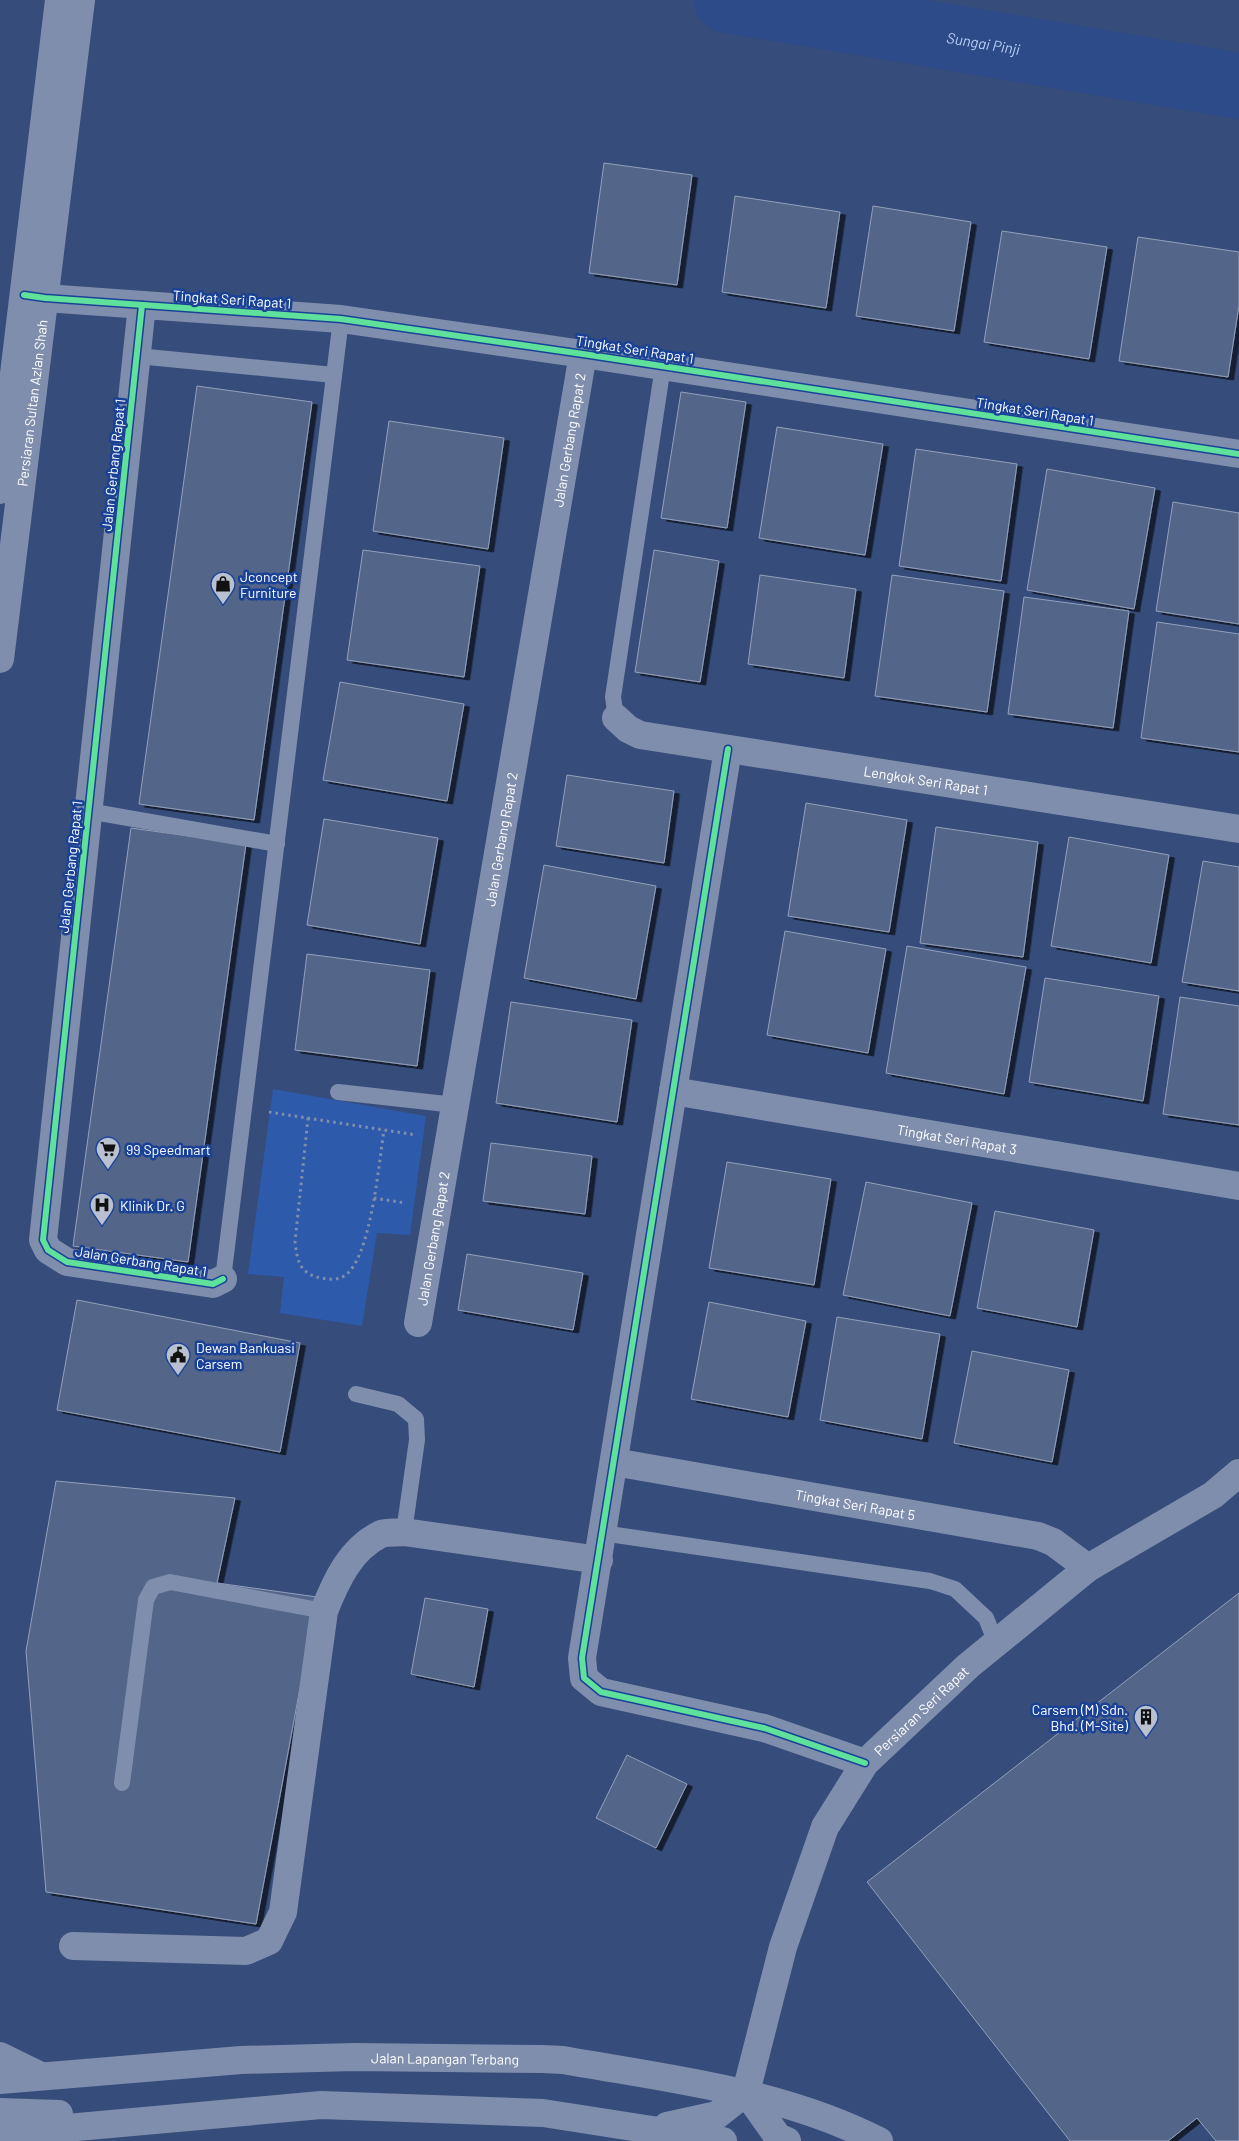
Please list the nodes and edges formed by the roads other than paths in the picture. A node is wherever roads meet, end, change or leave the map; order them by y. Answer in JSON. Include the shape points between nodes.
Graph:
{"nodes":[{"id":1,"x":69,"y":9,"type":"edge"},
{"id":2,"x":34,"y":296,"type":"junction"},
{"id":3,"x":142,"y":305,"type":"junction"},
{"id":4,"x":341,"y":319,"type":"junction"},
{"id":5,"x":583,"y":354,"type":"junction"},
{"id":6,"x":137,"y":356,"type":"junction"},
{"id":7,"x":663,"y":366,"type":"junction"},
{"id":8,"x":334,"y":375,"type":"junction"},
{"id":9,"x":1239,"y":454,"type":"edge"},
{"id":10,"x":0,"y":490,"type":"edge"},
{"id":11,"x":0,"y":659,"type":"edge"},
{"id":12,"x":616,"y":718,"type":"joint"},
{"id":13,"x":728,"y":749,"type":"junction"},
{"id":14,"x":88,"y":811,"type":"junction"},
{"id":15,"x":1239,"y":829,"type":"edge"},
{"id":16,"x":276,"y":844,"type":"junction"},
{"id":17,"x":673,"y":1091,"type":"junction"},
{"id":18,"x":338,"y":1092,"type":"dead end"},
{"id":19,"x":455,"y":1106,"type":"junction"},
{"id":20,"x":1239,"y":1186,"type":"edge"},
{"id":21,"x":223,"y":1278,"type":"joint"},
{"id":22,"x":418,"y":1322,"type":"dead end"},
{"id":23,"x":356,"y":1394,"type":"dead end"},
{"id":24,"x":614,"y":1462,"type":"junction"},
{"id":25,"x":1239,"y":1473,"type":"edge"},
{"id":26,"x":404,"y":1532,"type":"junction"},
{"id":27,"x":600,"y":1546,"type":"junction"},
{"id":28,"x":1088,"y":1568,"type":"junction"},
{"id":29,"x":324,"y":1611,"type":"junction"},
{"id":30,"x":996,"y":1643,"type":"junction"},
{"id":31,"x":865,"y":1763,"type":"junction"},
{"id":32,"x":122,"y":1783,"type":"dead end"},
{"id":33,"x":73,"y":1946,"type":"dead end"},
{"id":34,"x":0,"y":2056,"type":"edge"},
{"id":35,"x":41,"y":2076,"type":"junction"},
{"id":36,"x":0,"y":2080,"type":"edge"},
{"id":37,"x":746,"y":2092,"type":"junction"},
{"id":38,"x":0,"y":2112,"type":"edge"},
{"id":39,"x":183,"y":2116,"type":"junction"},
{"id":40,"x":652,"y":2130,"type":"junction"},
{"id":41,"x":0,"y":2134,"type":"edge"},
{"id":42,"x":723,"y":2141,"type":"edge"},
{"id":43,"x":787,"y":2141,"type":"edge"},
{"id":44,"x":880,"y":2141,"type":"edge"}],
"edges":[{"from":1,"to":2,"type":"street","name":"Persiaran Sultan Azlan Shah"},
{"from":2,"to":3,"type":"street","name":"Tingkat Seri Rapat 1"},
{"from":2,"to":10,"type":"street","name":"Persiaran Sultan Azlan Shah"},
{"from":2,"to":11,"type":"street","name":"Persiaran Sultan Azlan Shah"},
{"from":3,"to":4,"type":"street","name":"Tingkat Seri Rapat 1"},
{"from":3,"to":6,"type":"street","name":"Jalan Gerbang Rapat 1"},
{"from":4,"to":5,"type":"street","name":"Tingkat Seri Rapat 1"},
{"from":4,"to":8,"type":"lane"},
{"from":5,"to":7,"type":"street","name":"Tingkat Seri Rapat 1"},
{"from":5,"to":19,"type":"street","name":"Jalan Gerbang Rapat 2"},
{"from":6,"to":8,"type":"lane"},
{"from":6,"to":14,"type":"street","name":"Jalan Gerbang Rapat 1"},
{"from":7,"to":9,"type":"street","name":"Tingkat Seri Rapat 1"},
{"from":7,"to":12,"type":"lane","via":[[613,696]]},
{"from":8,"to":16,"type":"lane"},
{"from":12,"to":13,"type":"street","name":"Lengkok Seri Rapat 1","via":[[640,734]]},
{"from":13,"to":15,"type":"street","name":"Lengkok Seri Rapat 1"},
{"from":13,"to":17,"type":"street"},
{"from":14,"to":16,"type":"lane"},
{"from":14,"to":21,"type":"street","name":"Jalan Gerbang Rapat 1","via":[[43,1240],[48,1250],[67,1262],[213,1284]]},
{"from":16,"to":21,"type":"lane"},
{"from":17,"to":20,"type":"street","name":"Tingkat Seri Rapat 3"},
{"from":17,"to":24,"type":"street"},
{"from":18,"to":19,"type":"lane"},
{"from":19,"to":22,"type":"street","name":"Jalan Gerbang Rapat 2"},
{"from":23,"to":26,"type":"lane","via":[[398,1404],[416,1419],[417,1440]]},
{"from":24,"to":27,"type":"street"},
{"from":24,"to":28,"type":"street","name":"Tingkat Seri Rapat 5","via":[[1038,1536],[1053,1542]]},
{"from":25,"to":28,"type":"street","name":"Persiaran Seri Rapat","via":[[1213,1495]]},
{"from":26,"to":27,"type":"street"},
{"from":26,"to":29,"type":"street","via":[[382,1534],[359,1550],[338,1578]]},
{"from":27,"to":30,"type":"lane","via":[[930,1581],[955,1589],[986,1618]]},
{"from":27,"to":31,"type":"street","via":[[582,1658],[584,1678],[601,1692],[764,1728]]},
{"from":28,"to":30,"type":"street","name":"Persiaran Seri Rapat"},
{"from":29,"to":32,"type":"lane","via":[[170,1582],[153,1587],[146,1600]]},
{"from":29,"to":33,"type":"street","via":[[283,1912],[269,1940],[246,1951]]},
{"from":30,"to":31,"type":"street","name":"Persiaran Seri Rapat"},
{"from":31,"to":37,"type":"street","name":"Persiaran Seri Rapat","via":[[825,1827],[783,1947]]},
{"from":34,"to":35,"type":"street"},
{"from":35,"to":36,"type":"street","name":"Jalan Lapangan Terbang"},
{"from":35,"to":37,"type":"street","name":"Jalan Lapangan Terbang","via":[[241,2060],[542,2058]]},
{"from":37,"to":40,"type":"street","via":[[717,2116]]},
{"from":37,"to":43,"type":"street","via":[[778,2137]]},
{"from":37,"to":44,"type":"street","name":"Jalan Lapangan Terbang","via":[[851,2127]]},
{"from":38,"to":39,"type":"street"},
{"from":39,"to":40,"type":"street","via":[[321,2105],[543,2113]]},
{"from":39,"to":41,"type":"street"},
{"from":40,"to":42,"type":"street"}]}
